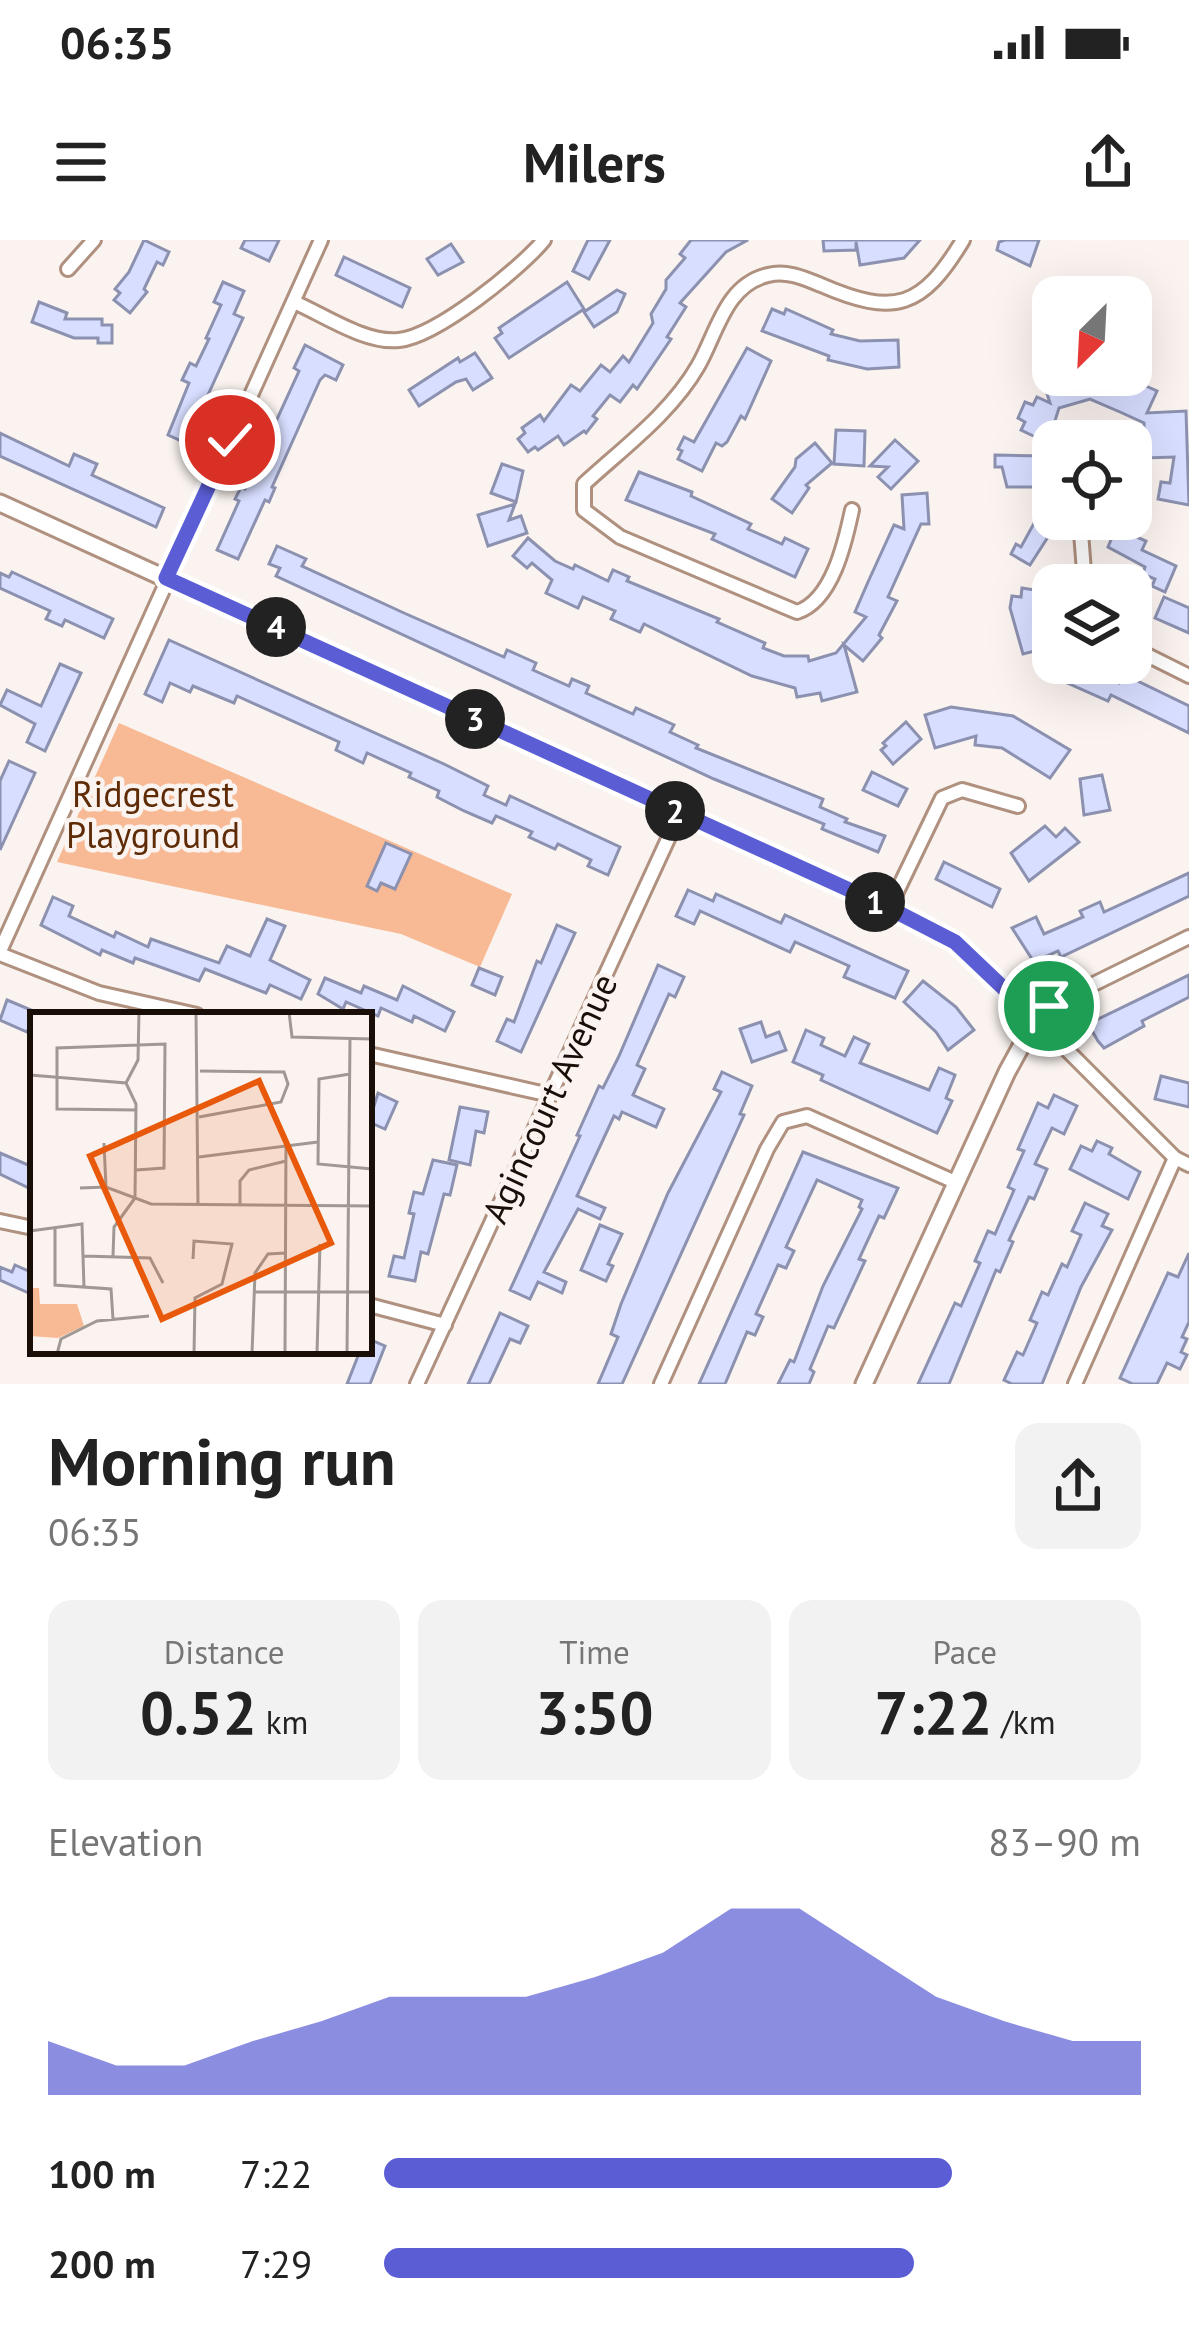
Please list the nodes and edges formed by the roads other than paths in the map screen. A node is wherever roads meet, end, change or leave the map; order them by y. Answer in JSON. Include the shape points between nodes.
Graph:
{"nodes":[{"id":1,"x":94,"y":240,"type":"edge"},
{"id":2,"x":321,"y":240,"type":"edge"},
{"id":3,"x":544,"y":240,"type":"edge"},
{"id":4,"x":963,"y":240,"type":"edge"},
{"id":5,"x":68,"y":269,"type":"dead end"},
{"id":6,"x":294,"y":302,"type":"junction"},
{"id":7,"x":0,"y":502,"type":"edge"},
{"id":8,"x":852,"y":511,"type":"dead end"},
{"id":9,"x":166,"y":578,"type":"junction"},
{"id":10,"x":1152,"y":658,"type":"edge"},
{"id":11,"x":1189,"y":676,"type":"edge"},
{"id":12,"x":1018,"y":806,"type":"dead end"},
{"id":13,"x":680,"y":813,"type":"junction"},
{"id":14,"x":889,"y":908,"type":"junction"},
{"id":15,"x":1189,"y":937,"type":"edge"},
{"id":16,"x":0,"y":952,"type":"edge"},
{"id":17,"x":184,"y":1012,"type":"edge"},
{"id":18,"x":1036,"y":1019,"type":"junction"},
{"id":19,"x":372,"y":1055,"type":"edge"},
{"id":20,"x":550,"y":1095,"type":"junction"},
{"id":21,"x":1175,"y":1158,"type":"junction"},
{"id":22,"x":1189,"y":1165,"type":"edge"},
{"id":23,"x":955,"y":1182,"type":"junction"},
{"id":24,"x":0,"y":1221,"type":"edge"},
{"id":25,"x":30,"y":1227,"type":"edge"},
{"id":26,"x":372,"y":1307,"type":"edge"},
{"id":27,"x":445,"y":1325,"type":"junction"},
{"id":28,"x":417,"y":1384,"type":"edge"},
{"id":29,"x":661,"y":1384,"type":"edge"},
{"id":30,"x":864,"y":1384,"type":"edge"},
{"id":31,"x":1075,"y":1384,"type":"edge"}],
"edges":[{"from":1,"to":5,"type":"street"},
{"from":2,"to":6,"type":"street"},
{"from":3,"to":6,"type":"street","via":[[522,267],[425,332],[397,341]]},
{"from":4,"to":8,"type":"street","via":[[921,294],[888,304],[798,275],[770,274],[745,285],[674,402],[584,484],[581,496],[584,510],[620,537],[797,612],[816,600],[843,552]]},
{"from":6,"to":9,"type":"street"},
{"from":7,"to":9,"type":"street"},
{"from":9,"to":13,"type":"street"},
{"from":9,"to":16,"type":"street"},
{"from":10,"to":11,"type":"street"},
{"from":12,"to":14,"type":"street","via":[[962,790],[942,798]]},
{"from":13,"to":14,"type":"street"},
{"from":13,"to":20,"type":"street","name":"Agincourt Avenue"},
{"from":14,"to":18,"type":"street","via":[[955,942]]},
{"from":15,"to":18,"type":"street"},
{"from":16,"to":17,"type":"street","via":[[99,993]]},
{"from":18,"to":21,"type":"street"},
{"from":18,"to":23,"type":"street"},
{"from":19,"to":20,"type":"street"},
{"from":20,"to":27,"type":"street","name":"Agincourt Avenue"},
{"from":21,"to":22,"type":"street"},
{"from":21,"to":31,"type":"street"},
{"from":23,"to":29,"type":"street","via":[[807,1116],[783,1122]]},
{"from":23,"to":30,"type":"street"},
{"from":24,"to":25,"type":"street"},
{"from":26,"to":27,"type":"street"},
{"from":27,"to":28,"type":"street","name":"Agincourt Avenue"}]}
